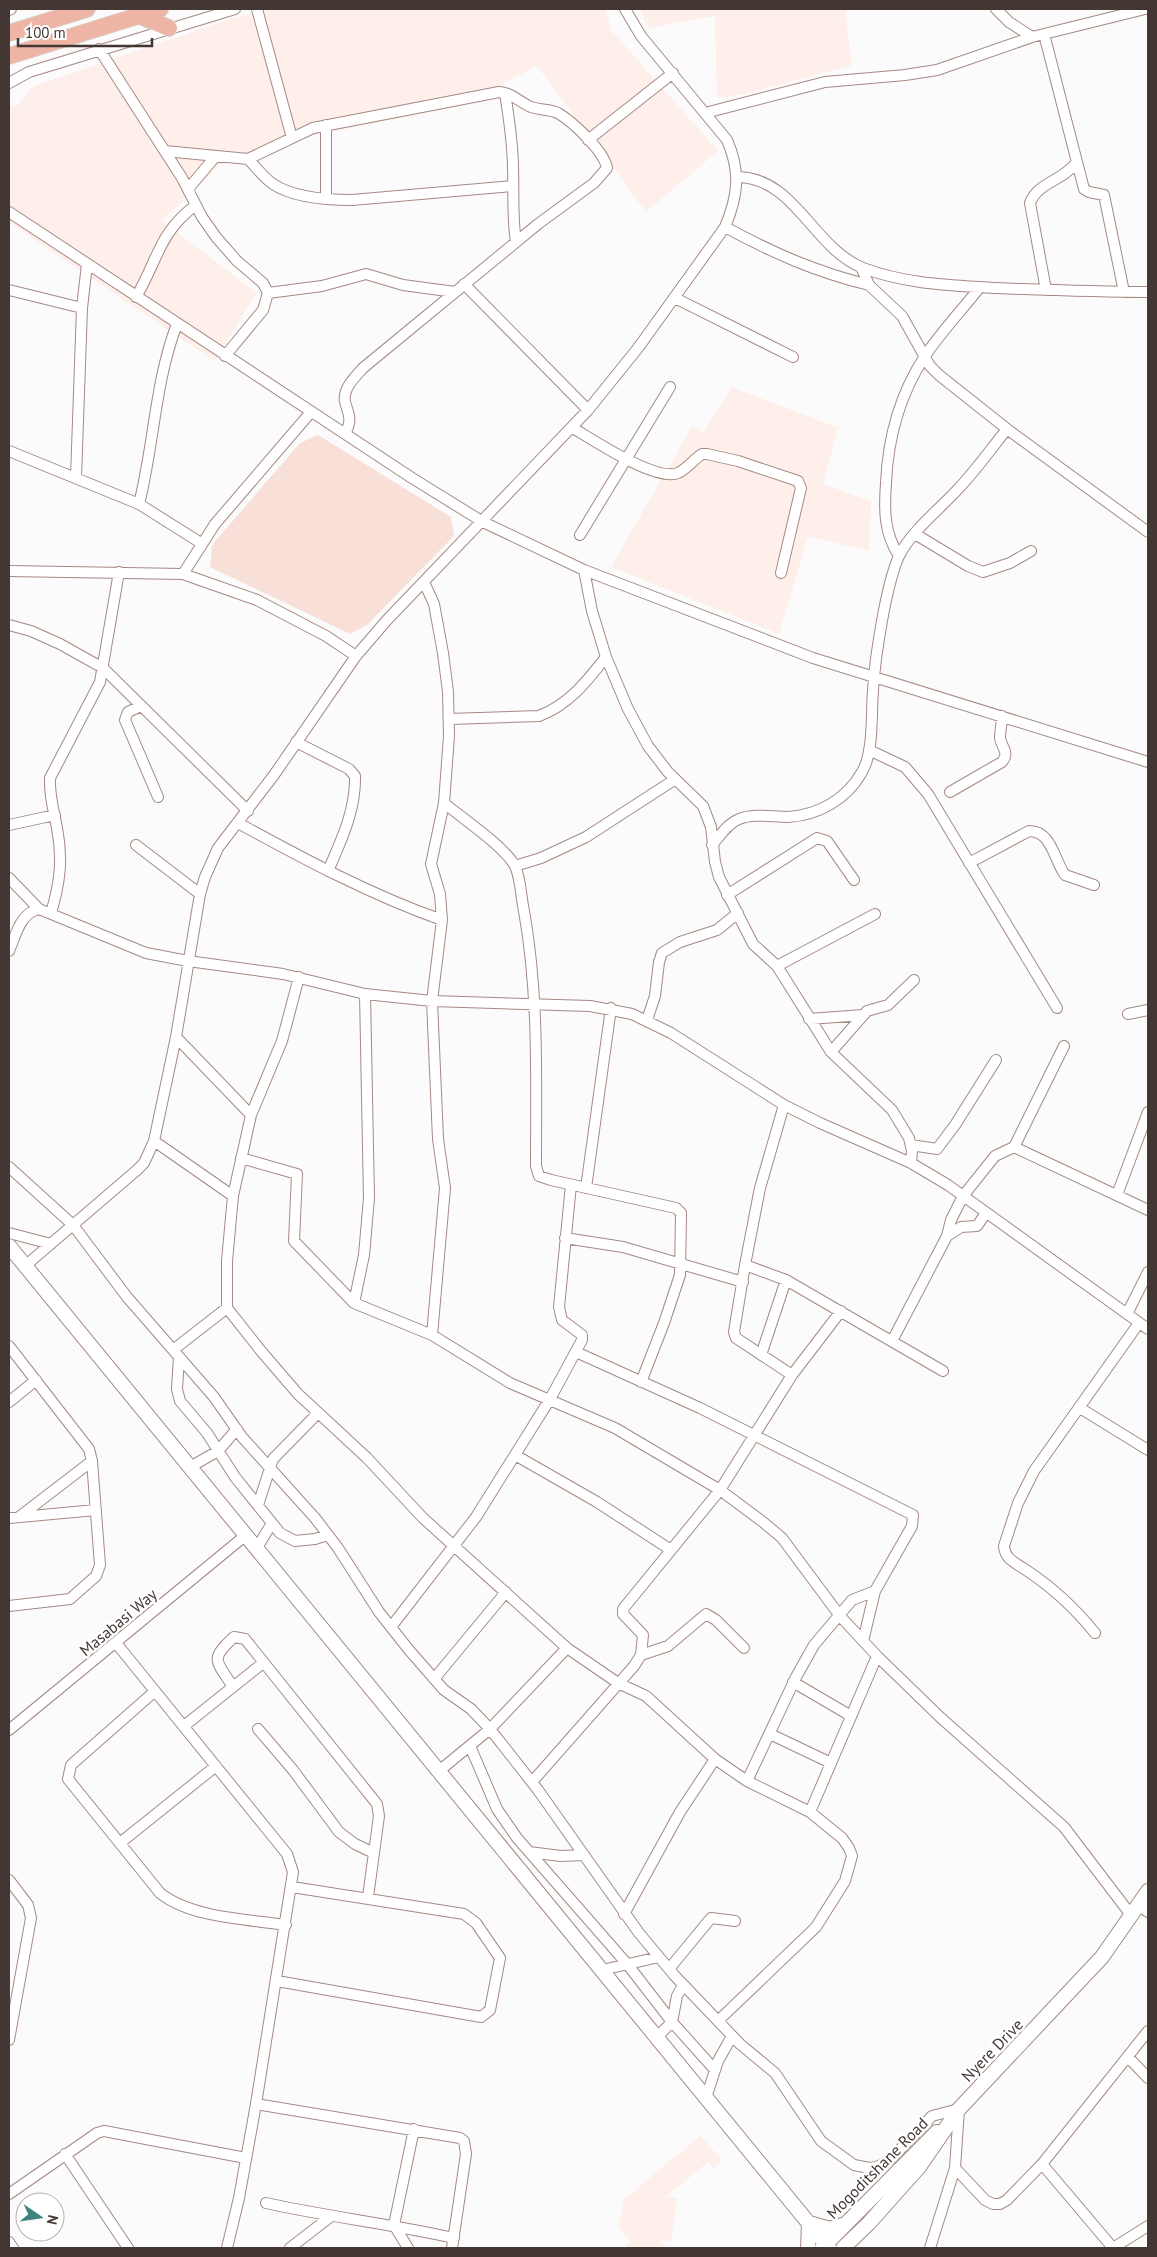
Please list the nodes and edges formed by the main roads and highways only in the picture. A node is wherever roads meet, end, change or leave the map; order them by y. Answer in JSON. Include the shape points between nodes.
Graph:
{"nodes":[{"id":1,"x":87,"y":9,"type":"edge"},
{"id":2,"x":160,"y":9,"type":"edge"},
{"id":3,"x":138,"y":15,"type":"junction"},
{"id":4,"x":170,"y":28,"type":"road end"},
{"id":5,"x":9,"y":33,"type":"edge"},
{"id":6,"x":9,"y":56,"type":"edge"},
{"id":7,"x":9,"y":1246,"type":"edge"},
{"id":8,"x":1148,"y":1891,"type":"edge"},
{"id":9,"x":1139,"y":1911,"type":"edge"},
{"id":10,"x":948,"y":2123,"type":"junction"},
{"id":11,"x":809,"y":2223,"type":"junction"},
{"id":12,"x":848,"y":2223,"type":"junction"},
{"id":13,"x":869,"y":2223,"type":"junction"},
{"id":14,"x":825,"y":2247,"type":"edge"},
{"id":15,"x":808,"y":2248,"type":"edge"},
{"id":16,"x":842,"y":2248,"type":"edge"},
{"id":17,"x":858,"y":2248,"type":"edge"}],
"edges":[{"from":1,"to":5,"type":"main road"},
{"from":2,"to":3,"type":"main road"},
{"from":3,"to":4,"type":"main road"},
{"from":3,"to":6,"type":"main road"},
{"from":7,"to":11,"type":"main road"},
{"from":8,"to":9,"type":"main road"},
{"from":9,"to":10,"type":"main road","name":"Nyere Drive","via":[[1102,1957]]},
{"from":10,"to":12,"type":"main road","name":"Mogoditshane Road","via":[[921,2146]]},
{"from":10,"to":13,"type":"main road","name":"Mogoditshane Road","via":[[919,2167]]},
{"from":11,"to":12,"type":"main road","via":[[830,2229]]},
{"from":11,"to":14,"type":"main road"},
{"from":11,"to":15,"type":"main road"},
{"from":12,"to":14,"type":"main road","name":"Mogoditshane Road"},
{"from":13,"to":16,"type":"main road","name":"Mogoditshane Road"},
{"from":13,"to":17,"type":"main road"}]}
